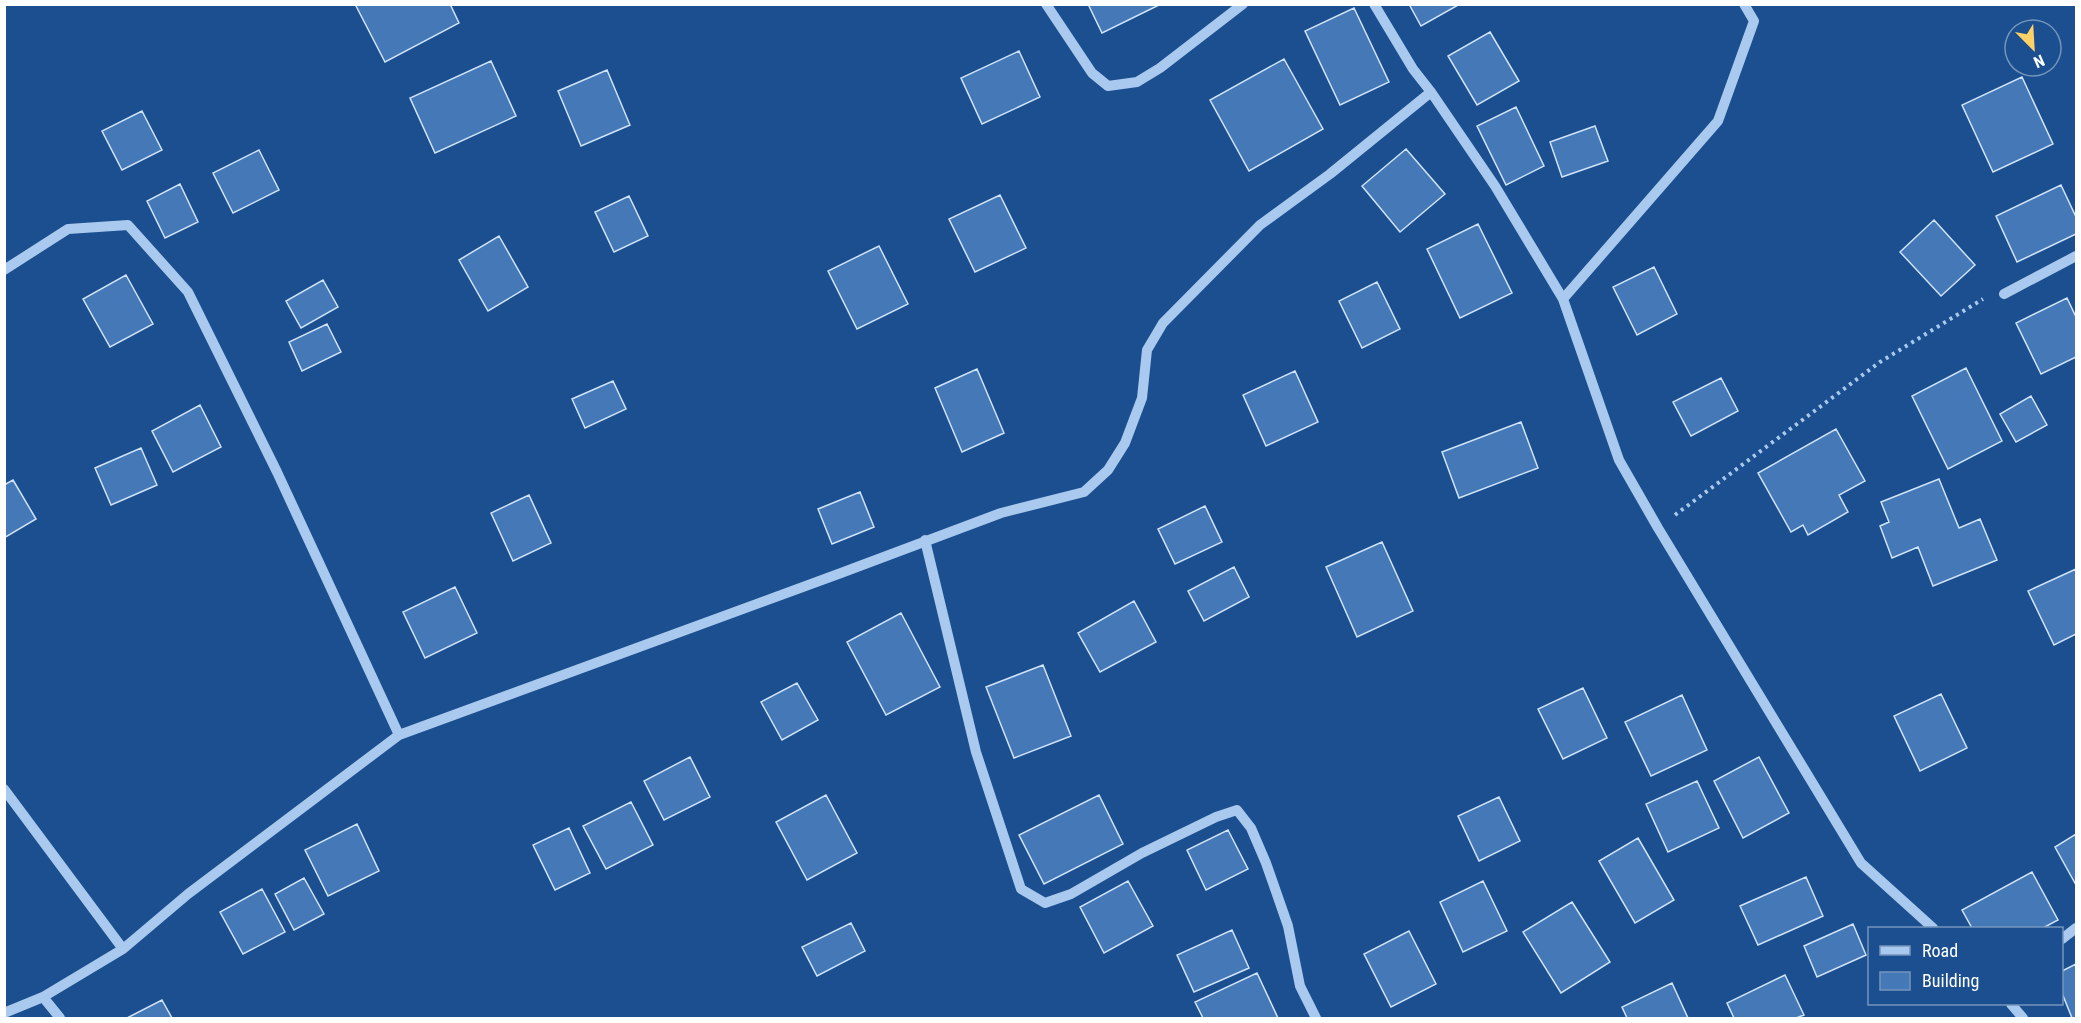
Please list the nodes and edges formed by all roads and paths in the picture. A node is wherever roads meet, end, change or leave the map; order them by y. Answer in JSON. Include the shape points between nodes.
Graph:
{"nodes":[{"id":1,"x":1046,"y":4,"type":"edge"},
{"id":2,"x":1243,"y":4,"type":"edge"},
{"id":3,"x":1374,"y":4,"type":"edge"},
{"id":4,"x":1743,"y":4,"type":"edge"},
{"id":5,"x":1431,"y":92,"type":"junction"},
{"id":6,"x":2076,"y":256,"type":"edge"},
{"id":7,"x":4,"y":270,"type":"edge"},
{"id":8,"x":2004,"y":294,"type":"joint"},
{"id":9,"x":1563,"y":299,"type":"junction"},
{"id":10,"x":1658,"y":528,"type":"junction"},
{"id":11,"x":925,"y":540,"type":"junction"},
{"id":12,"x":399,"y":735,"type":"junction"},
{"id":13,"x":4,"y":789,"type":"edge"},
{"id":14,"x":1932,"y":927,"type":"edge"},
{"id":15,"x":2076,"y":928,"type":"edge"},
{"id":16,"x":2063,"y":938,"type":"edge"},
{"id":17,"x":123,"y":949,"type":"junction"},
{"id":18,"x":43,"y":997,"type":"junction"},
{"id":19,"x":2012,"y":1005,"type":"edge"},
{"id":20,"x":4,"y":1013,"type":"edge"},
{"id":21,"x":60,"y":1018,"type":"edge"},
{"id":22,"x":1316,"y":1018,"type":"edge"},
{"id":23,"x":2023,"y":1018,"type":"edge"}],
"edges":[{"from":1,"to":2,"type":"street","via":[[1092,73],[1108,86],[1137,82]]},
{"from":3,"to":5,"type":"street"},
{"from":4,"to":9,"type":"street","via":[[1755,21],[1718,121]]},
{"from":5,"to":9,"type":"street","via":[[1496,186]]},
{"from":5,"to":11,"type":"street","via":[[1260,225],[1163,323],[1146,350],[1142,398],[1125,443],[1108,470],[1084,492],[1000,513]]},
{"from":6,"to":8,"type":"street"},
{"from":7,"to":12,"type":"street","via":[[68,229],[128,225],[188,292]]},
{"from":8,"to":10,"type":"path","via":[[1981,299],[1880,362]]},
{"from":9,"to":10,"type":"street","via":[[1619,460]]},
{"from":10,"to":14,"type":"street","via":[[1861,863]]},
{"from":11,"to":12,"type":"street"},
{"from":11,"to":22,"type":"street","via":[[976,752],[1021,890],[1045,903],[1071,894],[1142,853],[1237,810],[1251,828],[1266,864],[1288,926],[1300,986]]},
{"from":12,"to":17,"type":"street","via":[[188,894]]},
{"from":13,"to":17,"type":"street"},
{"from":15,"to":16,"type":"street"},
{"from":17,"to":18,"type":"street"},
{"from":18,"to":20,"type":"street"},
{"from":18,"to":21,"type":"street"},
{"from":19,"to":23,"type":"street"}]}
